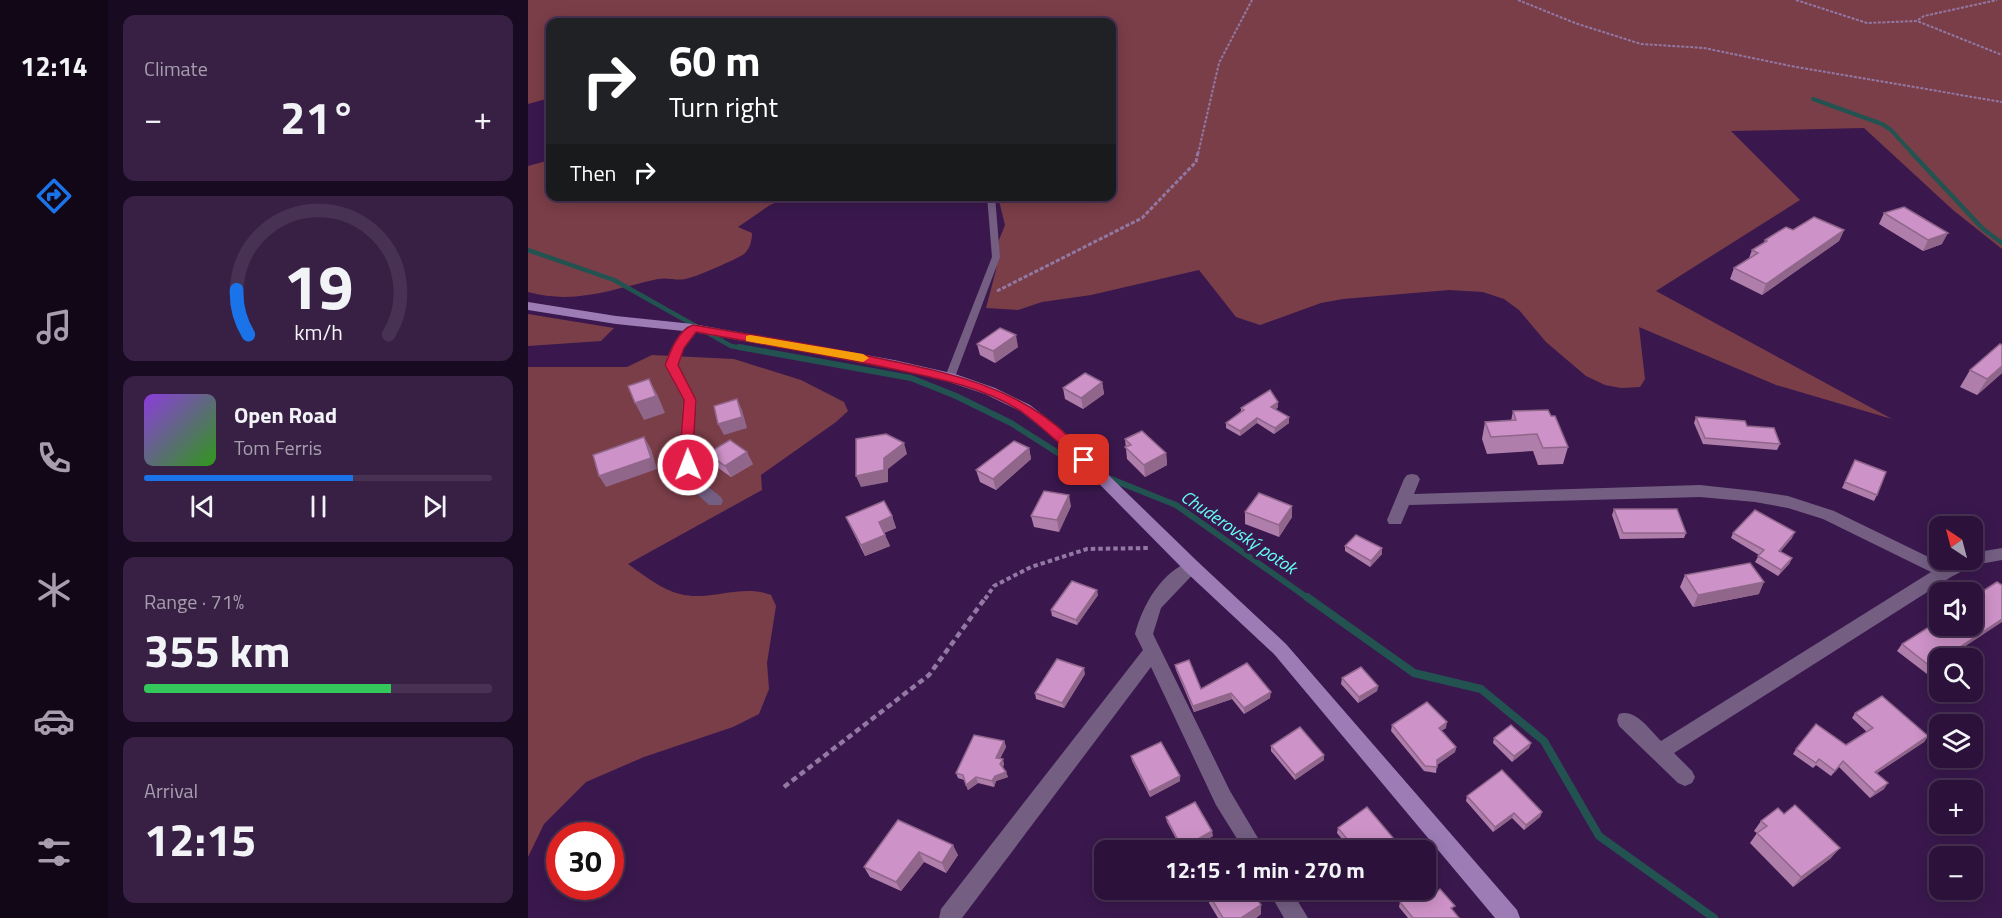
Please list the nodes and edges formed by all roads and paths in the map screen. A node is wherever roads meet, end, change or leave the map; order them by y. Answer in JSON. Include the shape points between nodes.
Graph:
{"nodes":[{"id":1,"x":1252,"y":0,"type":"edge"},
{"id":2,"x":1518,"y":0,"type":"edge"},
{"id":3,"x":1796,"y":0,"type":"edge"},
{"id":4,"x":1811,"y":0,"type":"edge"},
{"id":5,"x":1996,"y":0,"type":"edge"},
{"id":6,"x":1804,"y":3,"type":"junction"},
{"id":7,"x":1917,"y":21,"type":"junction"},
{"id":8,"x":2002,"y":55,"type":"edge"},
{"id":9,"x":2002,"y":102,"type":"edge"},
{"id":10,"x":991,"y":201,"type":"edge"},
{"id":11,"x":981,"y":300,"type":"junction"},
{"id":12,"x":528,"y":306,"type":"edge"},
{"id":13,"x":693,"y":328,"type":"junction"},
{"id":14,"x":950,"y":377,"type":"junction"},
{"id":15,"x":1412,"y":479,"type":"dead end"},
{"id":16,"x":1403,"y":500,"type":"junction"},
{"id":17,"x":715,"y":501,"type":"dead end"},
{"id":18,"x":1395,"y":520,"type":"dead end"},
{"id":19,"x":1173,"y":547,"type":"junction"},
{"id":20,"x":2002,"y":554,"type":"edge"},
{"id":21,"x":1983,"y":557,"type":"edge"},
{"id":22,"x":1192,"y":567,"type":"junction"},
{"id":23,"x":1948,"y":570,"type":"edge"},
{"id":24,"x":1944,"y":572,"type":"junction"},
{"id":25,"x":1152,"y":651,"type":"junction"},
{"id":26,"x":1626,"y":720,"type":"dead end"},
{"id":27,"x":1659,"y":752,"type":"junction"},
{"id":28,"x":1685,"y":777,"type":"dead end"},
{"id":29,"x":784,"y":787,"type":"dead end"},
{"id":30,"x":1249,"y":840,"type":"edge"},
{"id":31,"x":1285,"y":900,"type":"edge"},
{"id":32,"x":949,"y":917,"type":"edge"},
{"id":33,"x":1297,"y":918,"type":"edge"},
{"id":34,"x":1509,"y":918,"type":"edge"}],
"edges":[{"from":1,"to":11,"type":"path","via":[[1219,63],[1196,162],[1142,218]]},
{"from":2,"to":9,"type":"path","via":[[1641,44],[1704,48]]},
{"from":3,"to":6,"type":"path"},
{"from":4,"to":6,"type":"path"},
{"from":5,"to":7,"type":"path","via":[[1924,16]]},
{"from":6,"to":7,"type":"path","via":[[1867,23]]},
{"from":7,"to":8,"type":"path"},
{"from":10,"to":11,"type":"lane","via":[[996,257]]},
{"from":11,"to":14,"type":"lane"},
{"from":12,"to":13,"type":"street"},
{"from":13,"to":14,"type":"street"},
{"from":13,"to":17,"type":"street","via":[[678,347],[671,365],[690,400],[686,450],[690,480]]},
{"from":14,"to":19,"type":"street","via":[[1025,408],[1057,433]]},
{"from":15,"to":16,"type":"street"},
{"from":16,"to":18,"type":"street"},
{"from":16,"to":24,"type":"street","via":[[1700,491],[1743,495],[1788,502],[1829,516]]},
{"from":19,"to":22,"type":"street"},
{"from":19,"to":29,"type":"path","via":[[1086,549],[1031,567],[994,586],[929,675]]},
{"from":20,"to":21,"type":"street"},
{"from":22,"to":25,"type":"street","via":[[1166,588],[1147,617],[1144,634]]},
{"from":22,"to":34,"type":"street","via":[[1280,649]]},
{"from":23,"to":24,"type":"street"},
{"from":24,"to":27,"type":"street"},
{"from":25,"to":30,"type":"street","via":[[1223,798]]},
{"from":25,"to":32,"type":"street"},
{"from":26,"to":27,"type":"street"},
{"from":27,"to":28,"type":"street"},
{"from":31,"to":33,"type":"street"}]}
